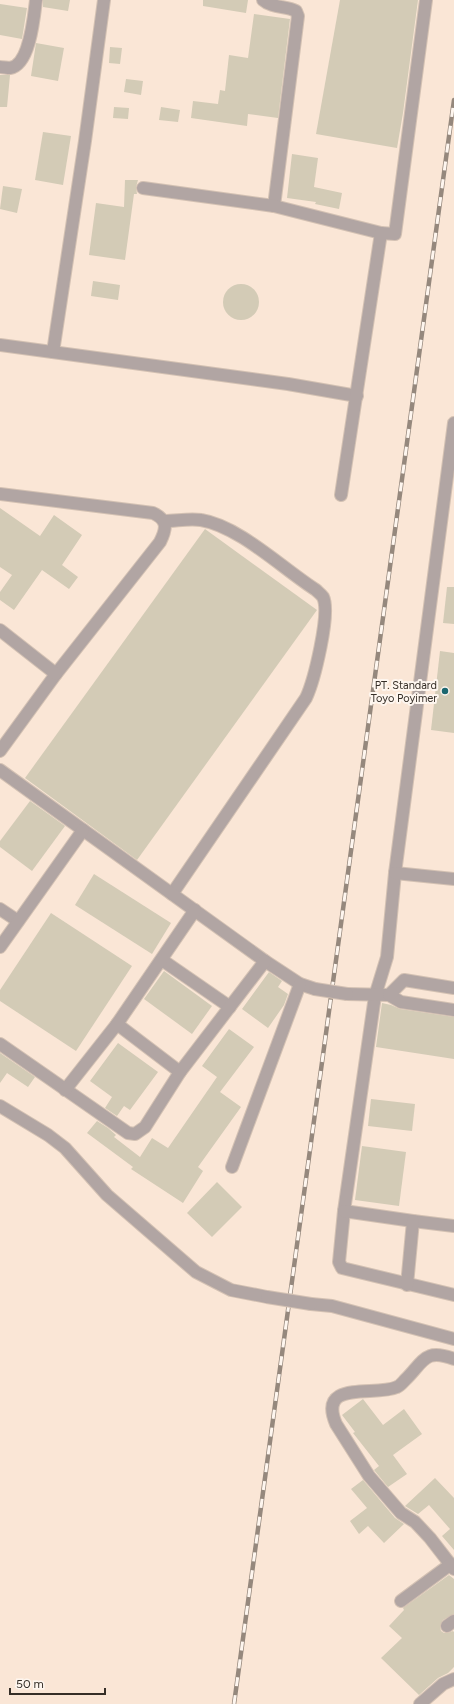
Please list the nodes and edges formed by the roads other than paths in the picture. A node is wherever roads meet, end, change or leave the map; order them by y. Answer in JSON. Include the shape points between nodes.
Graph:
{"nodes":[{"id":1,"x":36,"y":0,"type":"edge"},
{"id":2,"x":104,"y":0,"type":"edge"},
{"id":3,"x":263,"y":0,"type":"edge"},
{"id":4,"x":426,"y":0,"type":"edge"},
{"id":5,"x":0,"y":67,"type":"edge"},
{"id":6,"x":143,"y":188,"type":"dead end"},
{"id":7,"x":274,"y":206,"type":"junction"},
{"id":8,"x":381,"y":233,"type":"junction"},
{"id":9,"x":0,"y":345,"type":"edge"},
{"id":10,"x":53,"y":352,"type":"junction"},
{"id":11,"x":357,"y":396,"type":"junction"},
{"id":12,"x":454,"y":423,"type":"edge"},
{"id":13,"x":0,"y":494,"type":"edge"},
{"id":14,"x":342,"y":496,"type":"dead end"},
{"id":15,"x":164,"y":521,"type":"junction"},
{"id":16,"x":0,"y":630,"type":"edge"},
{"id":17,"x":56,"y":674,"type":"junction"},
{"id":18,"x":0,"y":751,"type":"edge"},
{"id":19,"x":0,"y":770,"type":"edge"},
{"id":20,"x":84,"y":830,"type":"junction"},
{"id":21,"x":395,"y":873,"type":"junction"},
{"id":22,"x":454,"y":879,"type":"edge"},
{"id":23,"x":172,"y":894,"type":"junction"},
{"id":24,"x":0,"y":910,"type":"edge"},
{"id":25,"x":195,"y":910,"type":"junction"},
{"id":26,"x":18,"y":921,"type":"junction"},
{"id":27,"x":0,"y":947,"type":"edge"},
{"id":28,"x":162,"y":960,"type":"junction"},
{"id":29,"x":265,"y":961,"type":"junction"},
{"id":30,"x":300,"y":984,"type":"junction"},
{"id":31,"x":454,"y":988,"type":"edge"},
{"id":32,"x":389,"y":995,"type":"junction"},
{"id":33,"x":375,"y":996,"type":"junction"},
{"id":34,"x":230,"y":1007,"type":"junction"},
{"id":35,"x":454,"y":1010,"type":"edge"},
{"id":36,"x":117,"y":1024,"type":"junction"},
{"id":37,"x":0,"y":1044,"type":"edge"},
{"id":38,"x":180,"y":1072,"type":"junction"},
{"id":39,"x":65,"y":1090,"type":"junction"},
{"id":40,"x":0,"y":1106,"type":"edge"},
{"id":41,"x":232,"y":1167,"type":"dead end"},
{"id":42,"x":344,"y":1211,"type":"junction"},
{"id":43,"x":413,"y":1221,"type":"junction"},
{"id":44,"x":454,"y":1226,"type":"edge"},
{"id":45,"x":407,"y":1285,"type":"junction"},
{"id":46,"x":454,"y":1295,"type":"edge"},
{"id":47,"x":454,"y":1340,"type":"edge"},
{"id":48,"x":454,"y":1359,"type":"edge"},
{"id":49,"x":453,"y":1566,"type":"edge"},
{"id":50,"x":401,"y":1601,"type":"dead end"},
{"id":51,"x":454,"y":1680,"type":"edge"},
{"id":52,"x":420,"y":1704,"type":"edge"}],
"edges":[{"from":1,"to":5,"type":"street","via":[[28,48],[10,68]]},
{"from":2,"to":10,"type":"street"},
{"from":3,"to":7,"type":"street","via":[[267,4],[290,8],[296,11],[298,16]]},
{"from":4,"to":8,"type":"street","via":[[395,234]]},
{"from":6,"to":7,"type":"street"},
{"from":7,"to":8,"type":"street"},
{"from":8,"to":11,"type":"street"},
{"from":9,"to":10,"type":"street"},
{"from":10,"to":11,"type":"street"},
{"from":11,"to":14,"type":"street"},
{"from":12,"to":21,"type":"street"},
{"from":13,"to":15,"type":"street","via":[[149,512],[160,516]]},
{"from":15,"to":17,"type":"street","via":[[165,529],[160,542]]},
{"from":15,"to":23,"type":"street","via":[[200,520],[220,525],[236,533],[316,590],[323,597],[324,608],[321,642],[312,687]]},
{"from":16,"to":17,"type":"street"},
{"from":17,"to":18,"type":"street"},
{"from":19,"to":20,"type":"street"},
{"from":20,"to":23,"type":"street"},
{"from":20,"to":26,"type":"street"},
{"from":21,"to":22,"type":"street"},
{"from":21,"to":33,"type":"street","via":[[387,957]]},
{"from":23,"to":25,"type":"street"},
{"from":24,"to":26,"type":"street"},
{"from":25,"to":28,"type":"street"},
{"from":25,"to":29,"type":"street"},
{"from":26,"to":27,"type":"street"},
{"from":28,"to":34,"type":"street"},
{"from":28,"to":36,"type":"street"},
{"from":29,"to":30,"type":"street"},
{"from":29,"to":34,"type":"street"},
{"from":30,"to":33,"type":"street","bridge":true,"via":[[315,989]]},
{"from":30,"to":41,"type":"street"},
{"from":31,"to":32,"type":"street","via":[[404,980]]},
{"from":32,"to":33,"type":"street"},
{"from":32,"to":35,"type":"street","via":[[401,1002]]},
{"from":33,"to":42,"type":"street"},
{"from":34,"to":38,"type":"street"},
{"from":36,"to":38,"type":"street"},
{"from":36,"to":39,"type":"street"},
{"from":37,"to":39,"type":"street"},
{"from":38,"to":39,"type":"street","via":[[145,1127],[135,1134],[128,1133]]},
{"from":40,"to":47,"type":"street","bridge":true,"via":[[48,1134],[65,1148],[107,1195],[196,1272],[231,1290],[332,1306]]},
{"from":42,"to":43,"type":"street"},
{"from":42,"to":45,"type":"street","via":[[339,1262],[342,1268]]},
{"from":43,"to":44,"type":"street"},
{"from":43,"to":45,"type":"street"},
{"from":45,"to":46,"type":"street"},
{"from":48,"to":49,"type":"street","via":[[433,1354],[421,1362],[398,1387],[342,1394],[336,1399],[332,1415],[369,1476],[401,1513],[415,1522],[430,1538]]},
{"from":49,"to":50,"type":"street"},
{"from":51,"to":52,"type":"street","via":[[443,1684]]}]}
